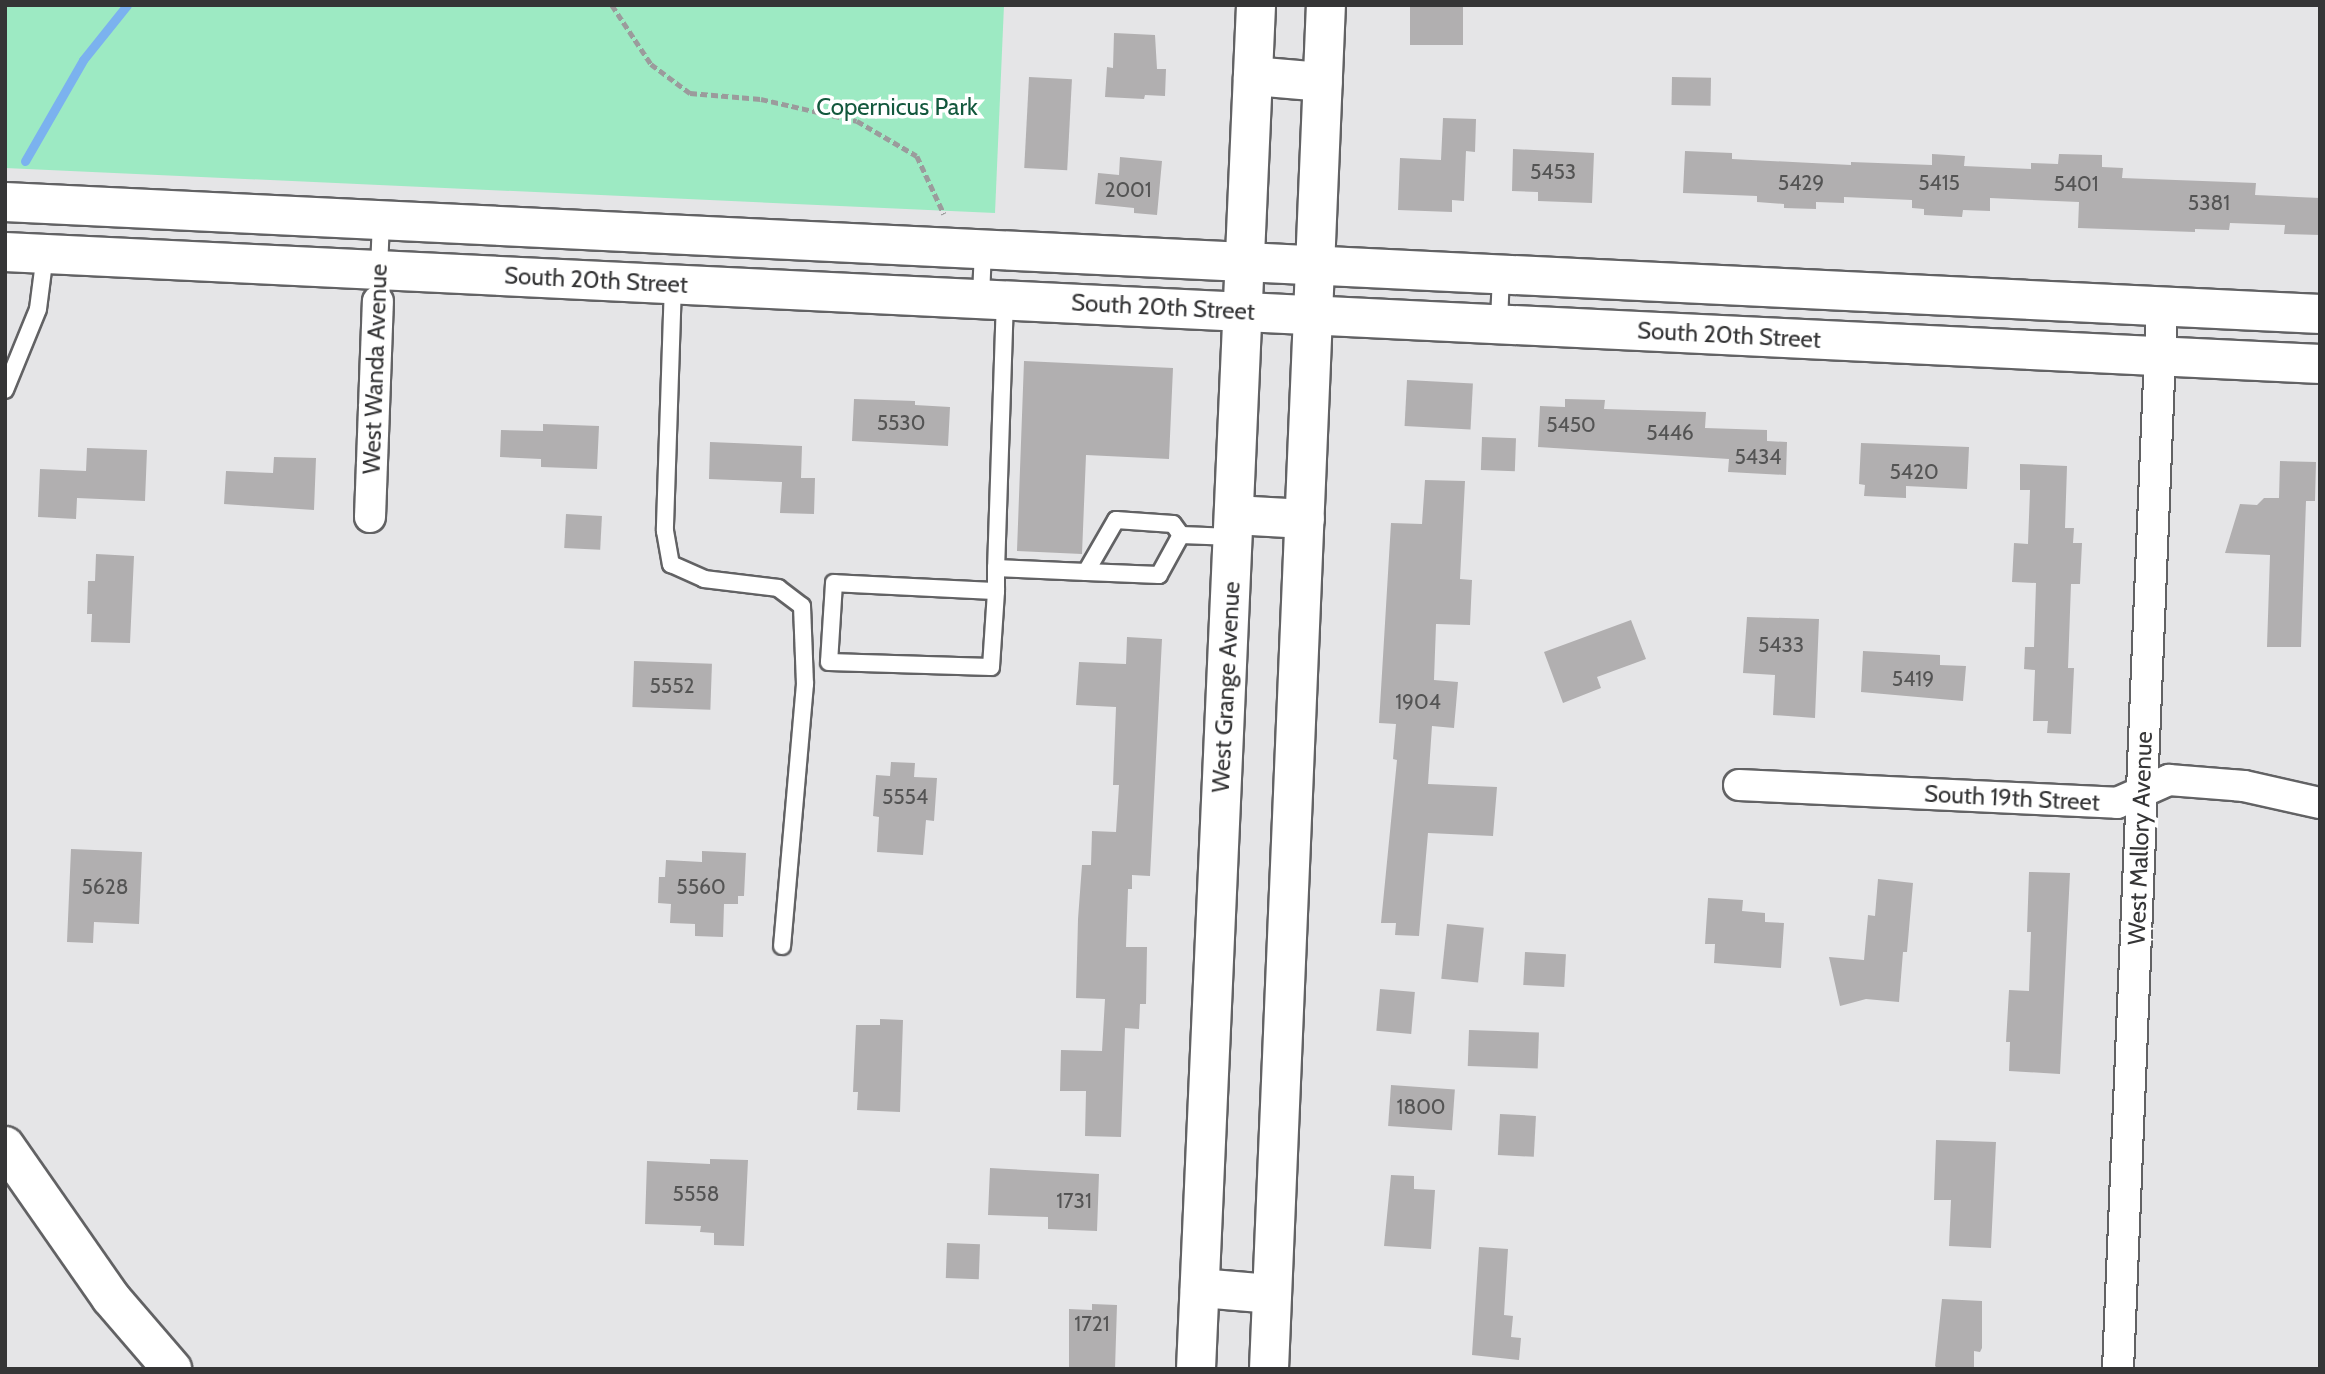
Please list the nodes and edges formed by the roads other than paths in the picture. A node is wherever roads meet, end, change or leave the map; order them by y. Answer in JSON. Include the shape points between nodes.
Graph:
{"nodes":[{"id":1,"x":1256,"y":5,"type":"edge"},
{"id":2,"x":1326,"y":5,"type":"edge"},
{"id":3,"x":1253,"y":76,"type":"junction"},
{"id":4,"x":1323,"y":82,"type":"junction"},
{"id":5,"x":5,"y":202,"type":"edge"},
{"id":6,"x":380,"y":220,"type":"junction"},
{"id":7,"x":983,"y":249,"type":"junction"},
{"id":8,"x":5,"y":252,"type":"edge"},
{"id":9,"x":45,"y":254,"type":"junction"},
{"id":10,"x":1245,"y":262,"type":"junction"},
{"id":11,"x":1315,"y":265,"type":"junction"},
{"id":12,"x":1501,"y":274,"type":"junction"},
{"id":13,"x":673,"y":284,"type":"junction"},
{"id":14,"x":378,"y":285,"type":"junction"},
{"id":15,"x":993,"y":299,"type":"junction"},
{"id":16,"x":2162,"y":306,"type":"junction"},
{"id":17,"x":1243,"y":311,"type":"junction"},
{"id":18,"x":1314,"y":314,"type":"junction"},
{"id":19,"x":2320,"y":314,"type":"edge"},
{"id":20,"x":1499,"y":323,"type":"junction"},
{"id":21,"x":2160,"y":356,"type":"junction"},
{"id":22,"x":2320,"y":364,"type":"edge"},
{"id":23,"x":5,"y":390,"type":"edge"},
{"id":24,"x":370,"y":517,"type":"dead end"},
{"id":25,"x":1305,"y":519,"type":"junction"},
{"id":26,"x":1234,"y":526,"type":"junction"},
{"id":27,"x":1181,"y":535,"type":"junction"},
{"id":28,"x":996,"y":568,"type":"junction"},
{"id":29,"x":1086,"y":572,"type":"junction"},
{"id":30,"x":996,"y":591,"type":"junction"},
{"id":31,"x":1739,"y":785,"type":"dead end"},
{"id":32,"x":2141,"y":792,"type":"junction"},
{"id":33,"x":2320,"y":803,"type":"edge"},
{"id":34,"x":782,"y":946,"type":"dead end"},
{"id":35,"x":5,"y":1146,"type":"edge"},
{"id":36,"x":1200,"y":1289,"type":"junction"},
{"id":37,"x":1272,"y":1294,"type":"junction"},
{"id":38,"x":172,"y":1369,"type":"edge"},
{"id":39,"x":1196,"y":1369,"type":"edge"},
{"id":40,"x":1269,"y":1369,"type":"edge"},
{"id":41,"x":2118,"y":1369,"type":"edge"}],
"edges":[{"from":1,"to":3,"type":"main road","name":"West Grange Avenue"},
{"from":2,"to":4,"type":"main road"},
{"from":3,"to":4,"type":"main road"},
{"from":3,"to":10,"type":"main road","name":"West Grange Avenue"},
{"from":4,"to":11,"type":"main road"},
{"from":5,"to":6,"type":"main road","name":"South 20th Street"},
{"from":6,"to":7,"type":"main road","name":"South 20th Street"},
{"from":6,"to":14,"type":"lane","name":"West Wanda Avenue"},
{"from":7,"to":10,"type":"main road","name":"South 20th Street"},
{"from":7,"to":15,"type":"lane"},
{"from":8,"to":9,"type":"main road","name":"South 20th Street"},
{"from":9,"to":14,"type":"main road","name":"South 20th Street"},
{"from":9,"to":23,"type":"lane","via":[[38,309]]},
{"from":10,"to":11,"type":"main road","name":"South 20th Street"},
{"from":10,"to":17,"type":"main road","name":"West Grange Avenue"},
{"from":11,"to":12,"type":"main road","name":"South 20th Street"},
{"from":11,"to":18,"type":"main road"},
{"from":12,"to":16,"type":"main road","name":"South 20th Street"},
{"from":12,"to":20,"type":"lane"},
{"from":13,"to":14,"type":"main road","name":"South 20th Street"},
{"from":13,"to":15,"type":"main road","name":"South 20th Street"},
{"from":13,"to":34,"type":"lane","via":[[665,531],[671,564],[704,579],[778,588],[802,606],[805,684]]},
{"from":14,"to":24,"type":"street","name":"West Wanda Avenue"},
{"from":15,"to":17,"type":"main road","name":"South 20th Street"},
{"from":15,"to":28,"type":"lane"},
{"from":16,"to":19,"type":"main road","name":"South 20th Street"},
{"from":16,"to":21,"type":"street","name":"West Mallory Avenue"},
{"from":17,"to":18,"type":"main road","name":"South 20th Street"},
{"from":17,"to":26,"type":"main road","name":"West Grange Avenue"},
{"from":18,"to":20,"type":"main road","name":"South 20th Street"},
{"from":18,"to":25,"type":"main road"},
{"from":20,"to":21,"type":"main road","name":"South 20th Street"},
{"from":21,"to":22,"type":"main road","name":"South 20th Street"},
{"from":21,"to":32,"type":"street","name":"West Mallory Avenue"},
{"from":25,"to":26,"type":"main road"},
{"from":25,"to":37,"type":"main road"},
{"from":26,"to":27,"type":"lane"},
{"from":26,"to":36,"type":"main road","name":"West Grange Avenue"},
{"from":27,"to":29,"type":"lane","via":[[1159,575]]},
{"from":27,"to":29,"type":"lane","via":[[1173,524],[1116,520]]},
{"from":28,"to":29,"type":"lane"},
{"from":28,"to":30,"type":"lane"},
{"from":30,"to":30,"type":"lane","via":[[991,667],[829,662],[834,583]]},
{"from":31,"to":32,"type":"street","name":"South 19th Street","via":[[2117,803]]},
{"from":32,"to":33,"type":"street","name":"South 19th Street","via":[[2169,780],[2244,786]]},
{"from":32,"to":41,"type":"street","name":"West Mallory Avenue"},
{"from":35,"to":38,"type":"main road","via":[[111,1298]]},
{"from":36,"to":37,"type":"main road"},
{"from":36,"to":39,"type":"main road","name":"West Grange Avenue"},
{"from":37,"to":40,"type":"main road"}]}
